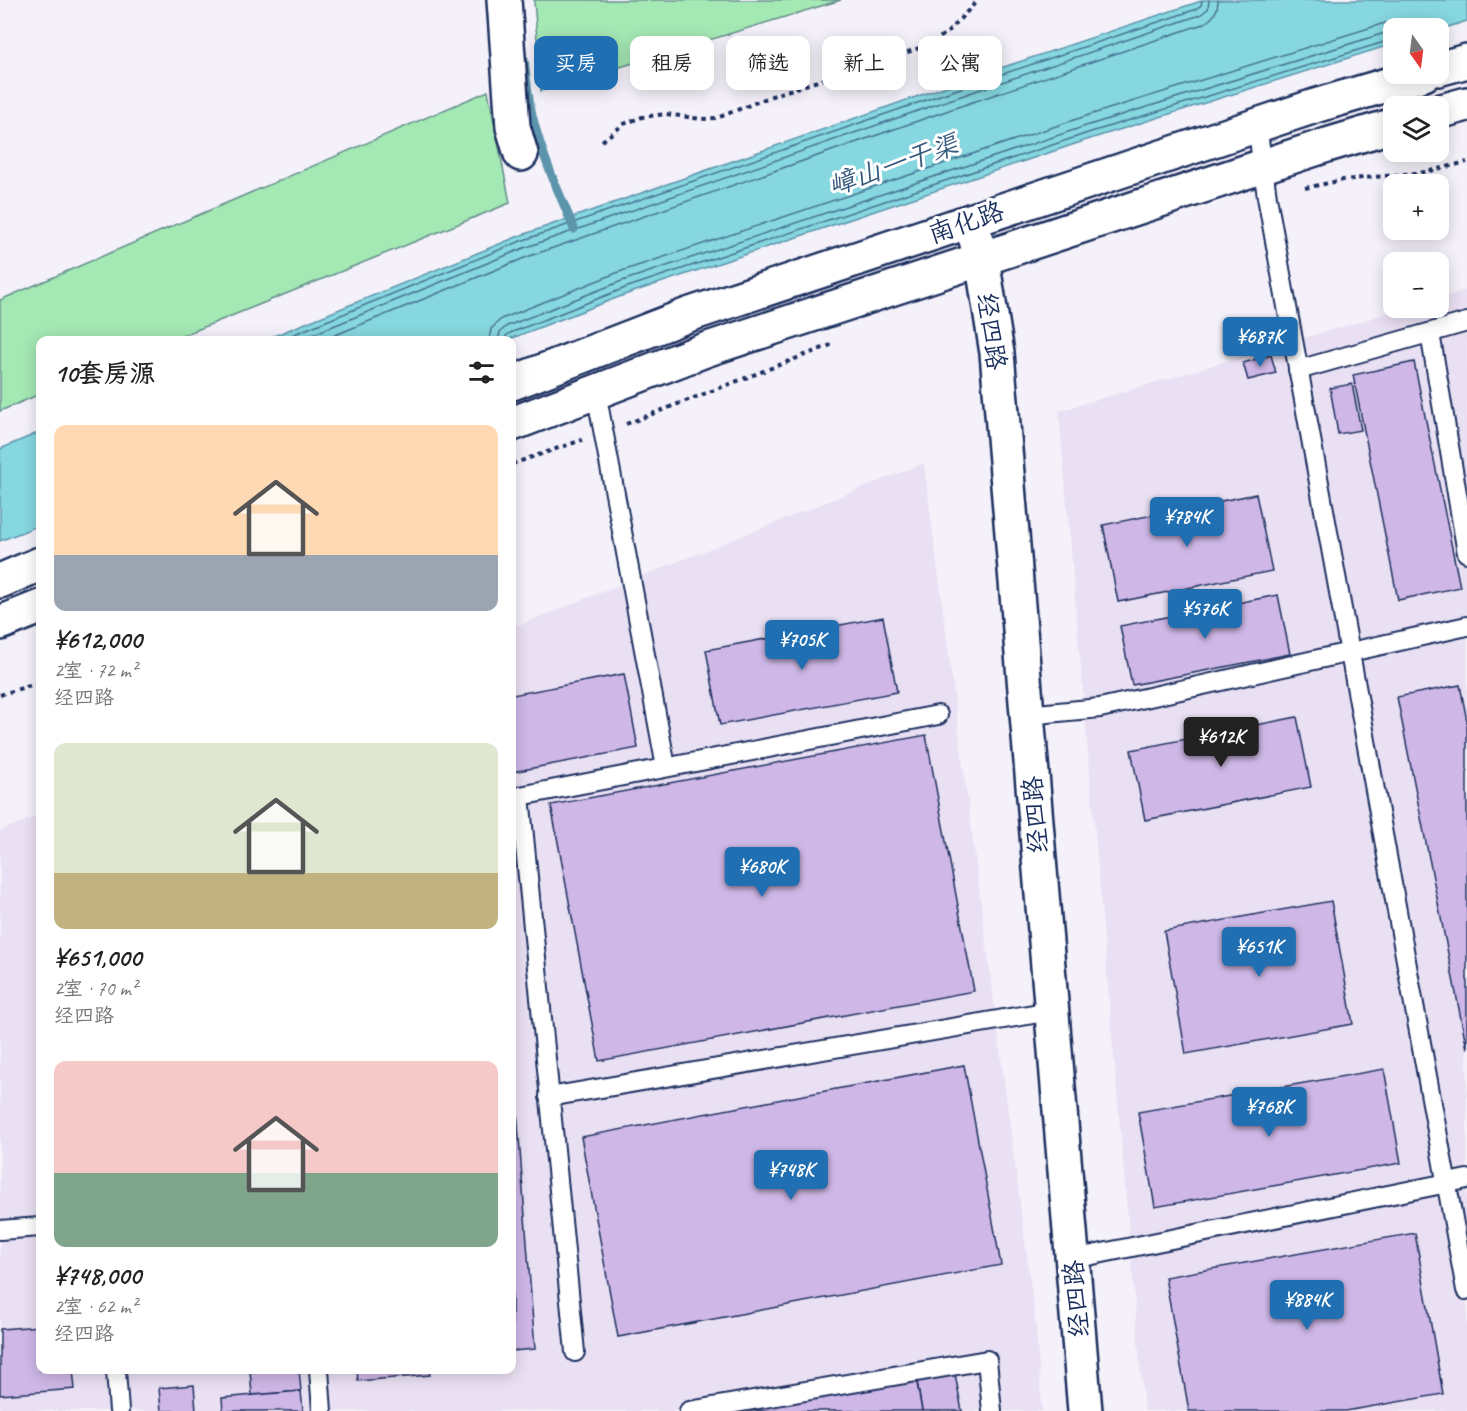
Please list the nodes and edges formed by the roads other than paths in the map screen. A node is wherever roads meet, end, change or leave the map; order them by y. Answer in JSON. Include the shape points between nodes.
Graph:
{"nodes":[{"id":1,"x":504,"y":0,"type":"edge"},
{"id":2,"x":1467,"y":61,"type":"edge"},
{"id":3,"x":1449,"y":66,"type":"edge"},
{"id":4,"x":1390,"y":84,"type":"edge"},
{"id":5,"x":1467,"y":104,"type":"edge"},
{"id":6,"x":1449,"y":109,"type":"edge"},
{"id":7,"x":1257,"y":125,"type":"junction"},
{"id":8,"x":1383,"y":128,"type":"edge"},
{"id":9,"x":521,"y":154,"type":"dead end"},
{"id":10,"x":1262,"y":166,"type":"junction"},
{"id":11,"x":970,"y":221,"type":"junction"},
{"id":12,"x":982,"y":259,"type":"junction"},
{"id":13,"x":1467,"y":322,"type":"edge"},
{"id":14,"x":1430,"y":333,"type":"junction"},
{"id":15,"x":1298,"y":370,"type":"junction"},
{"id":16,"x":516,"y":381,"type":"edge"},
{"id":17,"x":596,"y":392,"type":"junction"},
{"id":18,"x":516,"y":422,"type":"edge"},
{"id":19,"x":1467,"y":553,"type":"edge"},
{"id":20,"x":36,"y":566,"type":"edge"},
{"id":21,"x":0,"y":581,"type":"edge"},
{"id":22,"x":36,"y":609,"type":"edge"},
{"id":23,"x":0,"y":623,"type":"edge"},
{"id":24,"x":1467,"y":626,"type":"edge"},
{"id":25,"x":1350,"y":652,"type":"junction"},
{"id":26,"x":938,"y":715,"type":"dead end"},
{"id":27,"x":1027,"y":715,"type":"junction"},
{"id":28,"x":666,"y":768,"type":"junction"},
{"id":29,"x":1052,"y":1011,"type":"junction"},
{"id":30,"x":549,"y":1097,"type":"junction"},
{"id":31,"x":1467,"y":1179,"type":"edge"},
{"id":32,"x":1446,"y":1183,"type":"junction"},
{"id":33,"x":36,"y":1227,"type":"edge"},
{"id":34,"x":0,"y":1230,"type":"edge"},
{"id":35,"x":1072,"y":1259,"type":"junction"},
{"id":36,"x":1466,"y":1290,"type":"edge"},
{"id":37,"x":575,"y":1352,"type":"dead end"},
{"id":38,"x":116,"y":1374,"type":"edge"},
{"id":39,"x":319,"y":1374,"type":"edge"},
{"id":40,"x":119,"y":1411,"type":"edge"},
{"id":41,"x":322,"y":1411,"type":"edge"},
{"id":42,"x":689,"y":1411,"type":"edge"},
{"id":43,"x":992,"y":1411,"type":"edge"},
{"id":44,"x":1085,"y":1411,"type":"edge"}],
"edges":[{"from":1,"to":9,"type":"main road","via":[[513,127]]},
{"from":2,"to":3,"type":"main road"},
{"from":4,"to":7,"type":"main road","name":"南化路"},
{"from":5,"to":6,"type":"main road"},
{"from":7,"to":10,"type":"lane"},
{"from":7,"to":11,"type":"main road","name":"南化路"},
{"from":8,"to":10,"type":"main road","name":"南化路"},
{"from":10,"to":12,"type":"main road","name":"南化路"},
{"from":10,"to":15,"type":"lane"},
{"from":11,"to":12,"type":"main road","name":"经四路"},
{"from":11,"to":16,"type":"main road","name":"南化路","via":[[688,315]]},
{"from":12,"to":17,"type":"main road","name":"南化路","via":[[705,350]]},
{"from":12,"to":27,"type":"main road","name":"经四路","via":[[997,353]]},
{"from":13,"to":14,"type":"lane"},
{"from":14,"to":15,"type":"lane"},
{"from":14,"to":19,"type":"lane"},
{"from":15,"to":25,"type":"lane"},
{"from":17,"to":18,"type":"main road","name":"南化路"},
{"from":17,"to":28,"type":"lane"},
{"from":20,"to":21,"type":"main road"},
{"from":22,"to":23,"type":"main road"},
{"from":24,"to":25,"type":"lane"},
{"from":25,"to":27,"type":"lane","via":[[1100,708]]},
{"from":25,"to":32,"type":"lane"},
{"from":26,"to":28,"type":"lane"},
{"from":27,"to":29,"type":"main road","name":"经四路"},
{"from":28,"to":30,"type":"lane","via":[[520,796]]},
{"from":29,"to":30,"type":"lane"},
{"from":29,"to":35,"type":"main road","name":"经四路"},
{"from":30,"to":37,"type":"lane"},
{"from":31,"to":32,"type":"lane"},
{"from":32,"to":35,"type":"lane"},
{"from":32,"to":36,"type":"lane"},
{"from":33,"to":34,"type":"lane"},
{"from":35,"to":44,"type":"main road","name":"经四路"},
{"from":38,"to":40,"type":"lane"},
{"from":39,"to":41,"type":"lane"},
{"from":42,"to":43,"type":"lane","via":[[987,1360]]}]}
